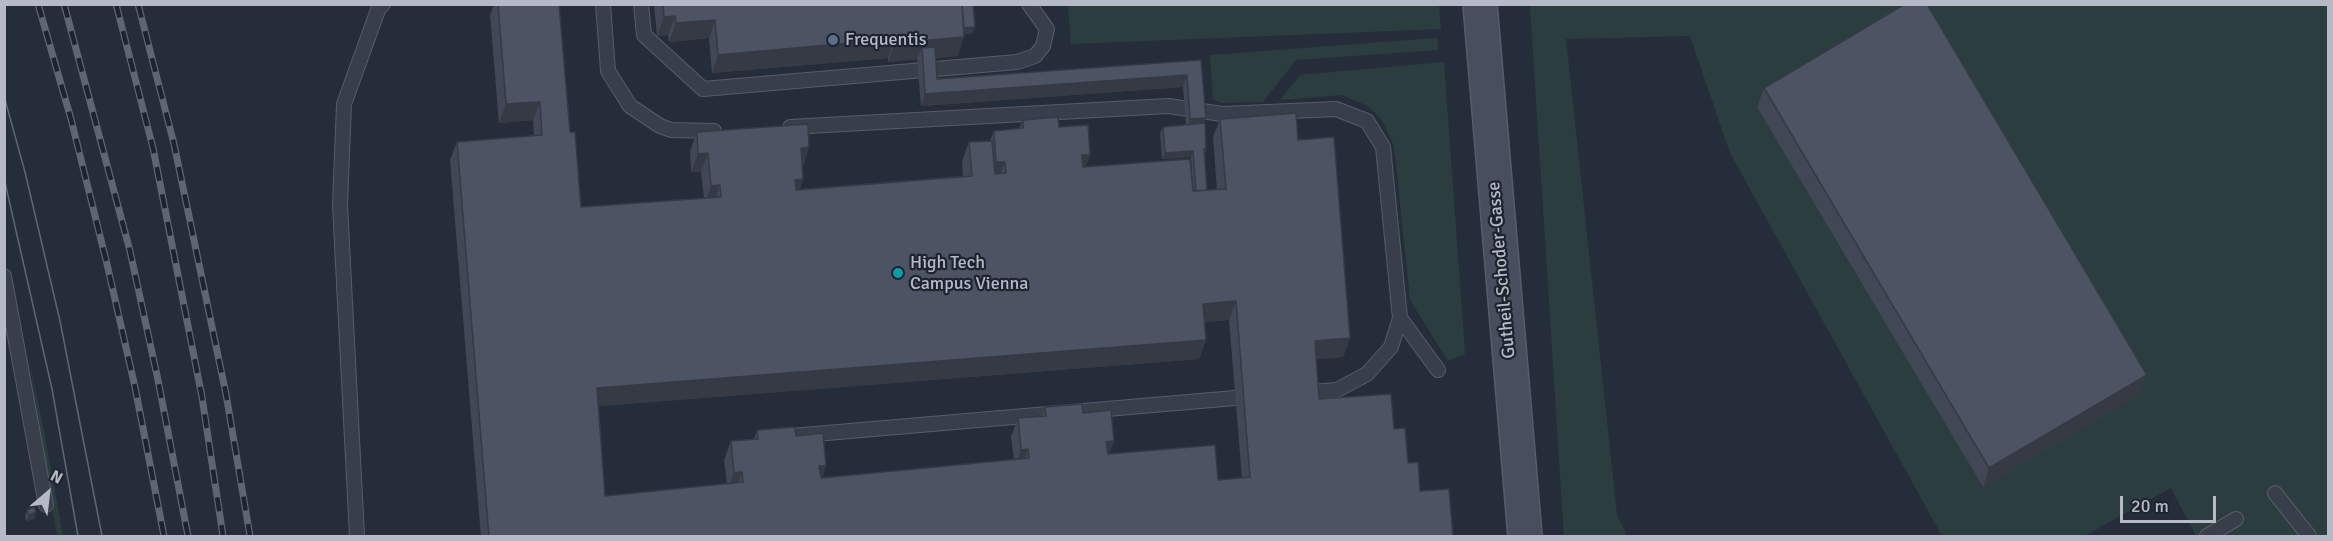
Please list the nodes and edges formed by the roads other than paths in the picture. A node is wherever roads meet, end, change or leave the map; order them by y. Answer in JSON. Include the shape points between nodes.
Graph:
{"nodes":[{"id":1,"x":603,"y":4,"type":"edge"},
{"id":2,"x":641,"y":4,"type":"edge"},
{"id":3,"x":1029,"y":4,"type":"edge"},
{"id":4,"x":1480,"y":4,"type":"edge"},
{"id":5,"x":379,"y":6,"type":"edge"},
{"id":6,"x":780,"y":128,"type":"edge"},
{"id":7,"x":732,"y":130,"type":"edge"},
{"id":8,"x":4,"y":276,"type":"edge"},
{"id":9,"x":1400,"y":318,"type":"junction"},
{"id":10,"x":1438,"y":370,"type":"dead end"},
{"id":11,"x":1311,"y":392,"type":"edge"},
{"id":12,"x":1235,"y":398,"type":"dead end"},
{"id":13,"x":780,"y":437,"type":"edge"},
{"id":14,"x":2275,"y":493,"type":"dead end"},
{"id":15,"x":46,"y":505,"type":"dead end"},
{"id":16,"x":2236,"y":519,"type":"dead end"},
{"id":17,"x":357,"y":537,"type":"edge"},
{"id":18,"x":1525,"y":537,"type":"edge"},
{"id":19,"x":2207,"y":537,"type":"edge"},
{"id":20,"x":2309,"y":537,"type":"edge"}],
"edges":[{"from":1,"to":7,"type":"lane","via":[[608,71],[630,106],[671,130]]},
{"from":2,"to":3,"type":"lane","via":[[644,35],[703,89],[1017,62],[1035,56],[1043,46],[1047,29]]},
{"from":4,"to":18,"type":"street","name":"Gutheil-Schoder-Gasse"},
{"from":5,"to":17,"type":"lane","via":[[344,104],[340,205]]},
{"from":6,"to":9,"type":"lane","via":[[1168,106],[1222,114],[1336,109],[1367,122],[1383,147]]},
{"from":8,"to":15,"type":"lane"},
{"from":9,"to":10,"type":"lane"},
{"from":9,"to":11,"type":"lane","via":[[1391,346],[1367,374],[1337,390]]},
{"from":12,"to":13,"type":"lane"},
{"from":14,"to":20,"type":"lane"},
{"from":16,"to":19,"type":"lane"}]}
